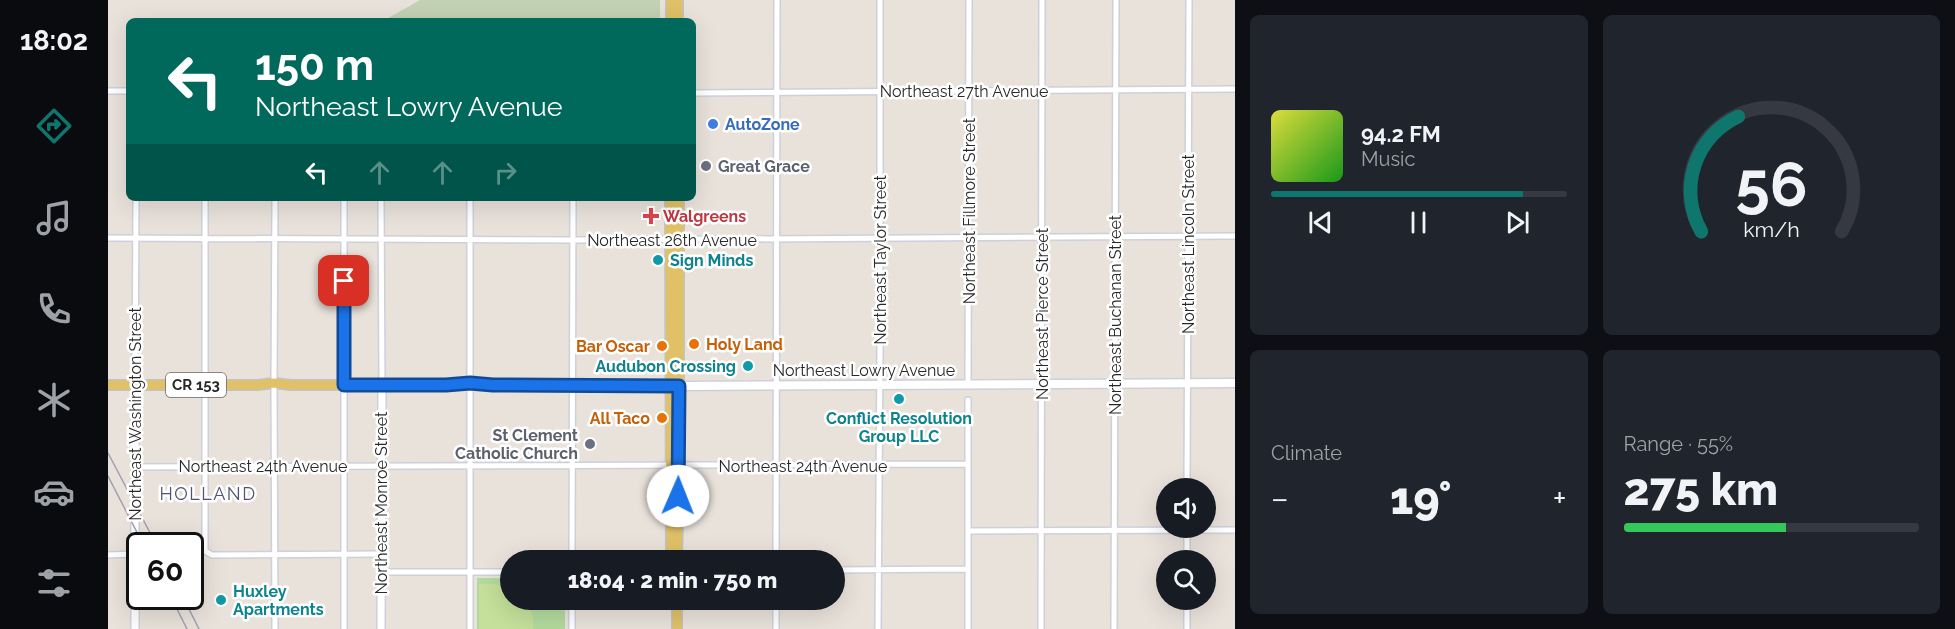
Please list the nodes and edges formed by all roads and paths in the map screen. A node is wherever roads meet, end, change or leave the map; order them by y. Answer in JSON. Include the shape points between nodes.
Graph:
{"nodes":[{"id":1,"x":670,"y":0,"type":"edge"},
{"id":2,"x":678,"y":0,"type":"edge"},
{"id":3,"x":777,"y":0,"type":"edge"},
{"id":4,"x":880,"y":0,"type":"edge"},
{"id":5,"x":969,"y":0,"type":"edge"},
{"id":6,"x":1042,"y":0,"type":"edge"},
{"id":7,"x":1116,"y":0,"type":"edge"},
{"id":8,"x":1189,"y":0,"type":"edge"},
{"id":9,"x":670,"y":18,"type":"edge"},
{"id":10,"x":678,"y":18,"type":"edge"},
{"id":11,"x":1188,"y":89,"type":"junction"},
{"id":12,"x":1235,"y":89,"type":"edge"},
{"id":13,"x":1115,"y":90,"type":"junction"},
{"id":14,"x":108,"y":91,"type":"edge"},
{"id":15,"x":126,"y":91,"type":"edge"},
{"id":16,"x":1042,"y":91,"type":"junction"},
{"id":17,"x":880,"y":92,"type":"junction"},
{"id":18,"x":969,"y":92,"type":"junction"},
{"id":19,"x":696,"y":93,"type":"edge"},
{"id":20,"x":778,"y":93,"type":"junction"},
{"id":21,"x":136,"y":201,"type":"edge"},
{"id":22,"x":205,"y":201,"type":"edge"},
{"id":23,"x":275,"y":201,"type":"edge"},
{"id":24,"x":344,"y":201,"type":"edge"},
{"id":25,"x":381,"y":201,"type":"edge"},
{"id":26,"x":470,"y":201,"type":"edge"},
{"id":27,"x":573,"y":201,"type":"edge"},
{"id":28,"x":670,"y":201,"type":"edge"},
{"id":29,"x":678,"y":201,"type":"edge"},
{"id":30,"x":1188,"y":236,"type":"junction"},
{"id":31,"x":1235,"y":236,"type":"edge"},
{"id":32,"x":968,"y":237,"type":"junction"},
{"id":33,"x":1042,"y":237,"type":"junction"},
{"id":34,"x":1115,"y":237,"type":"junction"},
{"id":35,"x":108,"y":238,"type":"edge"},
{"id":36,"x":136,"y":239,"type":"junction"},
{"id":37,"x":275,"y":239,"type":"junction"},
{"id":38,"x":344,"y":239,"type":"junction"},
{"id":39,"x":381,"y":239,"type":"junction"},
{"id":40,"x":470,"y":239,"type":"junction"},
{"id":41,"x":674,"y":239,"type":"junction"},
{"id":42,"x":778,"y":239,"type":"junction"},
{"id":43,"x":880,"y":239,"type":"junction"},
{"id":44,"x":206,"y":240,"type":"junction"},
{"id":45,"x":573,"y":240,"type":"junction"},
{"id":46,"x":1235,"y":383,"type":"edge"},
{"id":47,"x":1115,"y":384,"type":"junction"},
{"id":48,"x":1188,"y":384,"type":"junction"},
{"id":49,"x":108,"y":385,"type":"edge"},
{"id":50,"x":135,"y":385,"type":"junction"},
{"id":51,"x":274,"y":385,"type":"junction"},
{"id":52,"x":344,"y":385,"type":"junction"},
{"id":53,"x":382,"y":385,"type":"junction"},
{"id":54,"x":880,"y":385,"type":"junction"},
{"id":55,"x":968,"y":385,"type":"junction"},
{"id":56,"x":1041,"y":385,"type":"junction"},
{"id":57,"x":205,"y":386,"type":"junction"},
{"id":58,"x":470,"y":386,"type":"junction"},
{"id":59,"x":573,"y":386,"type":"junction"},
{"id":60,"x":674,"y":386,"type":"junction"},
{"id":61,"x":778,"y":386,"type":"junction"},
{"id":62,"x":968,"y":400,"type":"dead end"},
{"id":63,"x":968,"y":464,"type":"junction"},
{"id":64,"x":470,"y":465,"type":"junction"},
{"id":65,"x":777,"y":465,"type":"junction"},
{"id":66,"x":879,"y":465,"type":"junction"},
{"id":67,"x":204,"y":466,"type":"junction"},
{"id":68,"x":274,"y":466,"type":"junction"},
{"id":69,"x":343,"y":466,"type":"junction"},
{"id":70,"x":572,"y":466,"type":"junction"},
{"id":71,"x":675,"y":466,"type":"junction"},
{"id":72,"x":134,"y":467,"type":"junction"},
{"id":73,"x":381,"y":467,"type":"junction"},
{"id":74,"x":1187,"y":478,"type":"edge"},
{"id":75,"x":1156,"y":529,"type":"edge"},
{"id":76,"x":1114,"y":530,"type":"junction"},
{"id":77,"x":1216,"y":530,"type":"edge"},
{"id":78,"x":1235,"y":530,"type":"edge"},
{"id":79,"x":968,"y":531,"type":"junction"},
{"id":80,"x":1041,"y":531,"type":"junction"},
{"id":81,"x":135,"y":532,"type":"edge"},
{"id":82,"x":572,"y":550,"type":"edge"},
{"id":83,"x":671,"y":550,"type":"edge"},
{"id":84,"x":677,"y":550,"type":"edge"},
{"id":85,"x":776,"y":550,"type":"edge"},
{"id":86,"x":126,"y":554,"type":"edge"},
{"id":87,"x":344,"y":554,"type":"junction"},
{"id":88,"x":108,"y":555,"type":"edge"},
{"id":89,"x":274,"y":555,"type":"junction"},
{"id":90,"x":381,"y":555,"type":"junction"},
{"id":91,"x":968,"y":569,"type":"junction"},
{"id":92,"x":845,"y":570,"type":"edge"},
{"id":93,"x":879,"y":570,"type":"junction"},
{"id":94,"x":381,"y":572,"type":"junction"},
{"id":95,"x":471,"y":572,"type":"junction"},
{"id":96,"x":500,"y":572,"type":"edge"},
{"id":97,"x":135,"y":610,"type":"edge"},
{"id":98,"x":572,"y":610,"type":"edge"},
{"id":99,"x":671,"y":610,"type":"edge"},
{"id":100,"x":677,"y":610,"type":"edge"},
{"id":101,"x":776,"y":610,"type":"edge"},
{"id":102,"x":1187,"y":610,"type":"edge"},
{"id":103,"x":135,"y":629,"type":"edge"},
{"id":104,"x":275,"y":629,"type":"edge"},
{"id":105,"x":344,"y":629,"type":"edge"},
{"id":106,"x":381,"y":629,"type":"edge"},
{"id":107,"x":470,"y":629,"type":"edge"},
{"id":108,"x":572,"y":629,"type":"edge"},
{"id":109,"x":670,"y":629,"type":"edge"},
{"id":110,"x":677,"y":629,"type":"edge"},
{"id":111,"x":776,"y":629,"type":"edge"},
{"id":112,"x":878,"y":629,"type":"edge"},
{"id":113,"x":968,"y":629,"type":"edge"},
{"id":114,"x":1041,"y":629,"type":"edge"},
{"id":115,"x":1114,"y":629,"type":"edge"},
{"id":116,"x":1187,"y":629,"type":"edge"}],
"edges":[{"from":1,"to":9,"type":"main road"},
{"from":2,"to":10,"type":"main road"},
{"from":3,"to":20,"type":"street"},
{"from":4,"to":17,"type":"street","name":"Northeast Taylor Street"},
{"from":5,"to":18,"type":"street","name":"Northeast Fillmore Street"},
{"from":6,"to":16,"type":"street","name":"Northeast Pierce Street"},
{"from":7,"to":13,"type":"street","name":"Northeast Buchanan Street"},
{"from":8,"to":11,"type":"street","name":"Northeast Lincoln Street"},
{"from":11,"to":12,"type":"street","name":"Northeast 27th Avenue"},
{"from":11,"to":13,"type":"street","name":"Northeast 27th Avenue"},
{"from":11,"to":30,"type":"street","name":"Northeast Lincoln Street"},
{"from":13,"to":16,"type":"street","name":"Northeast 27th Avenue"},
{"from":13,"to":34,"type":"street","name":"Northeast Buchanan Street"},
{"from":14,"to":15,"type":"street"},
{"from":16,"to":18,"type":"street","name":"Northeast 27th Avenue"},
{"from":16,"to":33,"type":"street","name":"Northeast Pierce Street"},
{"from":17,"to":18,"type":"street","name":"Northeast 27th Avenue"},
{"from":17,"to":20,"type":"street","name":"Northeast 27th Avenue"},
{"from":17,"to":43,"type":"street","name":"Northeast Taylor Street"},
{"from":18,"to":32,"type":"street","name":"Northeast Fillmore Street"},
{"from":19,"to":20,"type":"street","name":"Northeast 27th Avenue"},
{"from":20,"to":42,"type":"street"},
{"from":21,"to":36,"type":"street","name":"Northeast Washington Street"},
{"from":22,"to":44,"type":"street"},
{"from":23,"to":37,"type":"street"},
{"from":24,"to":38,"type":"street"},
{"from":25,"to":39,"type":"street","name":"Northeast Monroe Street"},
{"from":26,"to":40,"type":"street"},
{"from":27,"to":45,"type":"street"},
{"from":28,"to":41,"type":"main road"},
{"from":29,"to":41,"type":"main road"},
{"from":30,"to":31,"type":"street","name":"Northeast 26th Avenue"},
{"from":30,"to":34,"type":"street","name":"Northeast 26th Avenue"},
{"from":30,"to":48,"type":"street","name":"Northeast Lincoln Street"},
{"from":32,"to":33,"type":"street","name":"Northeast 26th Avenue"},
{"from":32,"to":43,"type":"street","name":"Northeast 26th Avenue"},
{"from":32,"to":55,"type":"street","name":"Northeast Fillmore Street"},
{"from":33,"to":34,"type":"street","name":"Northeast 26th Avenue"},
{"from":33,"to":56,"type":"street","name":"Northeast Pierce Street"},
{"from":34,"to":47,"type":"street","name":"Northeast Buchanan Street"},
{"from":35,"to":36,"type":"street","name":"Northeast 26th Avenue"},
{"from":36,"to":44,"type":"street","name":"Northeast 26th Avenue"},
{"from":36,"to":50,"type":"street","name":"Northeast Washington Street"},
{"from":37,"to":38,"type":"street","name":"Northeast 26th Avenue"},
{"from":37,"to":44,"type":"street","name":"Northeast 26th Avenue"},
{"from":37,"to":51,"type":"street"},
{"from":38,"to":39,"type":"street","name":"Northeast 26th Avenue"},
{"from":38,"to":52,"type":"street"},
{"from":39,"to":40,"type":"street","name":"Northeast 26th Avenue"},
{"from":39,"to":53,"type":"street","name":"Northeast Monroe Street"},
{"from":40,"to":45,"type":"street","name":"Northeast 26th Avenue"},
{"from":40,"to":58,"type":"street"},
{"from":41,"to":42,"type":"street","name":"Northeast 26th Avenue"},
{"from":41,"to":45,"type":"street","name":"Northeast 26th Avenue"},
{"from":41,"to":60,"type":"main road"},
{"from":42,"to":43,"type":"street","name":"Northeast 26th Avenue"},
{"from":42,"to":61,"type":"street"},
{"from":43,"to":54,"type":"street","name":"Northeast Taylor Street"},
{"from":44,"to":57,"type":"street"},
{"from":45,"to":59,"type":"street"},
{"from":46,"to":48,"type":"main road","name":"Northeast Lowry Avenue","number":"CR 153"},
{"from":47,"to":48,"type":"main road","name":"Northeast Lowry Avenue","number":"CR 153"},
{"from":47,"to":56,"type":"main road","name":"Northeast Lowry Avenue","number":"CR 153"},
{"from":47,"to":76,"type":"street","name":"Northeast Buchanan Street"},
{"from":48,"to":74,"type":"street","name":"Northeast Lincoln Street"},
{"from":49,"to":50,"type":"main road","name":"Northeast Lowry Avenue","number":"CR 153"},
{"from":50,"to":57,"type":"main road","name":"Northeast Lowry Avenue","number":"CR 153"},
{"from":50,"to":72,"type":"street","name":"Northeast Washington Street"},
{"from":51,"to":52,"type":"main road","name":"Northeast Lowry Avenue","number":"CR 153"},
{"from":51,"to":57,"type":"main road","name":"Northeast Lowry Avenue","number":"CR 153"},
{"from":51,"to":68,"type":"street"},
{"from":52,"to":53,"type":"main road","name":"Northeast Lowry Avenue","number":"CR 153"},
{"from":52,"to":69,"type":"street"},
{"from":53,"to":58,"type":"main road","name":"Northeast Lowry Avenue","number":"CR 153"},
{"from":53,"to":73,"type":"street","name":"Northeast Monroe Street"},
{"from":54,"to":55,"type":"main road","name":"Northeast Lowry Avenue","number":"CR 153"},
{"from":54,"to":61,"type":"main road","name":"Northeast Lowry Avenue","number":"CR 153"},
{"from":54,"to":66,"type":"street","name":"Northeast Taylor Street"},
{"from":55,"to":56,"type":"main road","name":"Northeast Lowry Avenue","number":"CR 153"},
{"from":56,"to":80,"type":"street","name":"Northeast Pierce Street"},
{"from":57,"to":67,"type":"street"},
{"from":58,"to":59,"type":"main road","name":"Northeast Lowry Avenue","number":"CR 153"},
{"from":58,"to":64,"type":"street"},
{"from":59,"to":60,"type":"main road","name":"Northeast Lowry Avenue","number":"CR 153"},
{"from":59,"to":70,"type":"street"},
{"from":60,"to":61,"type":"main road","name":"Northeast Lowry Avenue","number":"CR 153"},
{"from":60,"to":71,"type":"main road"},
{"from":61,"to":65,"type":"street"},
{"from":62,"to":63,"type":"street"},
{"from":63,"to":66,"type":"street","name":"Northeast 24th Avenue"},
{"from":63,"to":79,"type":"street"},
{"from":64,"to":70,"type":"street","name":"Northeast 24th Avenue"},
{"from":64,"to":73,"type":"street","name":"Northeast 24th Avenue"},
{"from":64,"to":95,"type":"street"},
{"from":65,"to":66,"type":"street","name":"Northeast 24th Avenue"},
{"from":65,"to":71,"type":"street","name":"Northeast 24th Avenue"},
{"from":65,"to":85,"type":"street"},
{"from":66,"to":93,"type":"street","name":"Northeast Taylor Street"},
{"from":67,"to":68,"type":"street","name":"Northeast 24th Avenue"},
{"from":67,"to":72,"type":"street","name":"Northeast 24th Avenue"},
{"from":67,"to":89,"type":"street","via":[[207,553]]},
{"from":68,"to":69,"type":"street","name":"Northeast 24th Avenue"},
{"from":68,"to":89,"type":"street"},
{"from":69,"to":73,"type":"street","name":"Northeast 24th Avenue"},
{"from":69,"to":87,"type":"street"},
{"from":70,"to":71,"type":"street","name":"Northeast 24th Avenue"},
{"from":70,"to":82,"type":"street"},
{"from":71,"to":83,"type":"main road"},
{"from":71,"to":84,"type":"main road"},
{"from":72,"to":81,"type":"street","name":"Northeast Washington Street"},
{"from":73,"to":90,"type":"street","name":"Northeast Monroe Street"},
{"from":75,"to":76,"type":"street"},
{"from":76,"to":80,"type":"street"},
{"from":76,"to":115,"type":"street","name":"Northeast Buchanan Street"},
{"from":77,"to":78,"type":"street"},
{"from":79,"to":80,"type":"street"},
{"from":79,"to":91,"type":"street"},
{"from":80,"to":114,"type":"street","name":"Northeast Pierce Street"},
{"from":86,"to":88,"type":"street"},
{"from":87,"to":89,"type":"street"},
{"from":87,"to":90,"type":"street"},
{"from":87,"to":105,"type":"street"},
{"from":89,"to":104,"type":"street"},
{"from":90,"to":94,"type":"street","name":"Northeast Monroe Street"},
{"from":91,"to":93,"type":"street"},
{"from":91,"to":113,"type":"street"},
{"from":92,"to":93,"type":"street"},
{"from":93,"to":112,"type":"street","name":"Northeast Taylor Street"},
{"from":94,"to":95,"type":"street"},
{"from":94,"to":106,"type":"street","name":"Northeast Monroe Street"},
{"from":95,"to":96,"type":"street"},
{"from":95,"to":107,"type":"street"},
{"from":97,"to":103,"type":"street","name":"Northeast Washington Street"},
{"from":98,"to":108,"type":"street"},
{"from":99,"to":109,"type":"main road"},
{"from":100,"to":110,"type":"main road"},
{"from":101,"to":111,"type":"street"},
{"from":102,"to":116,"type":"street"}]}
